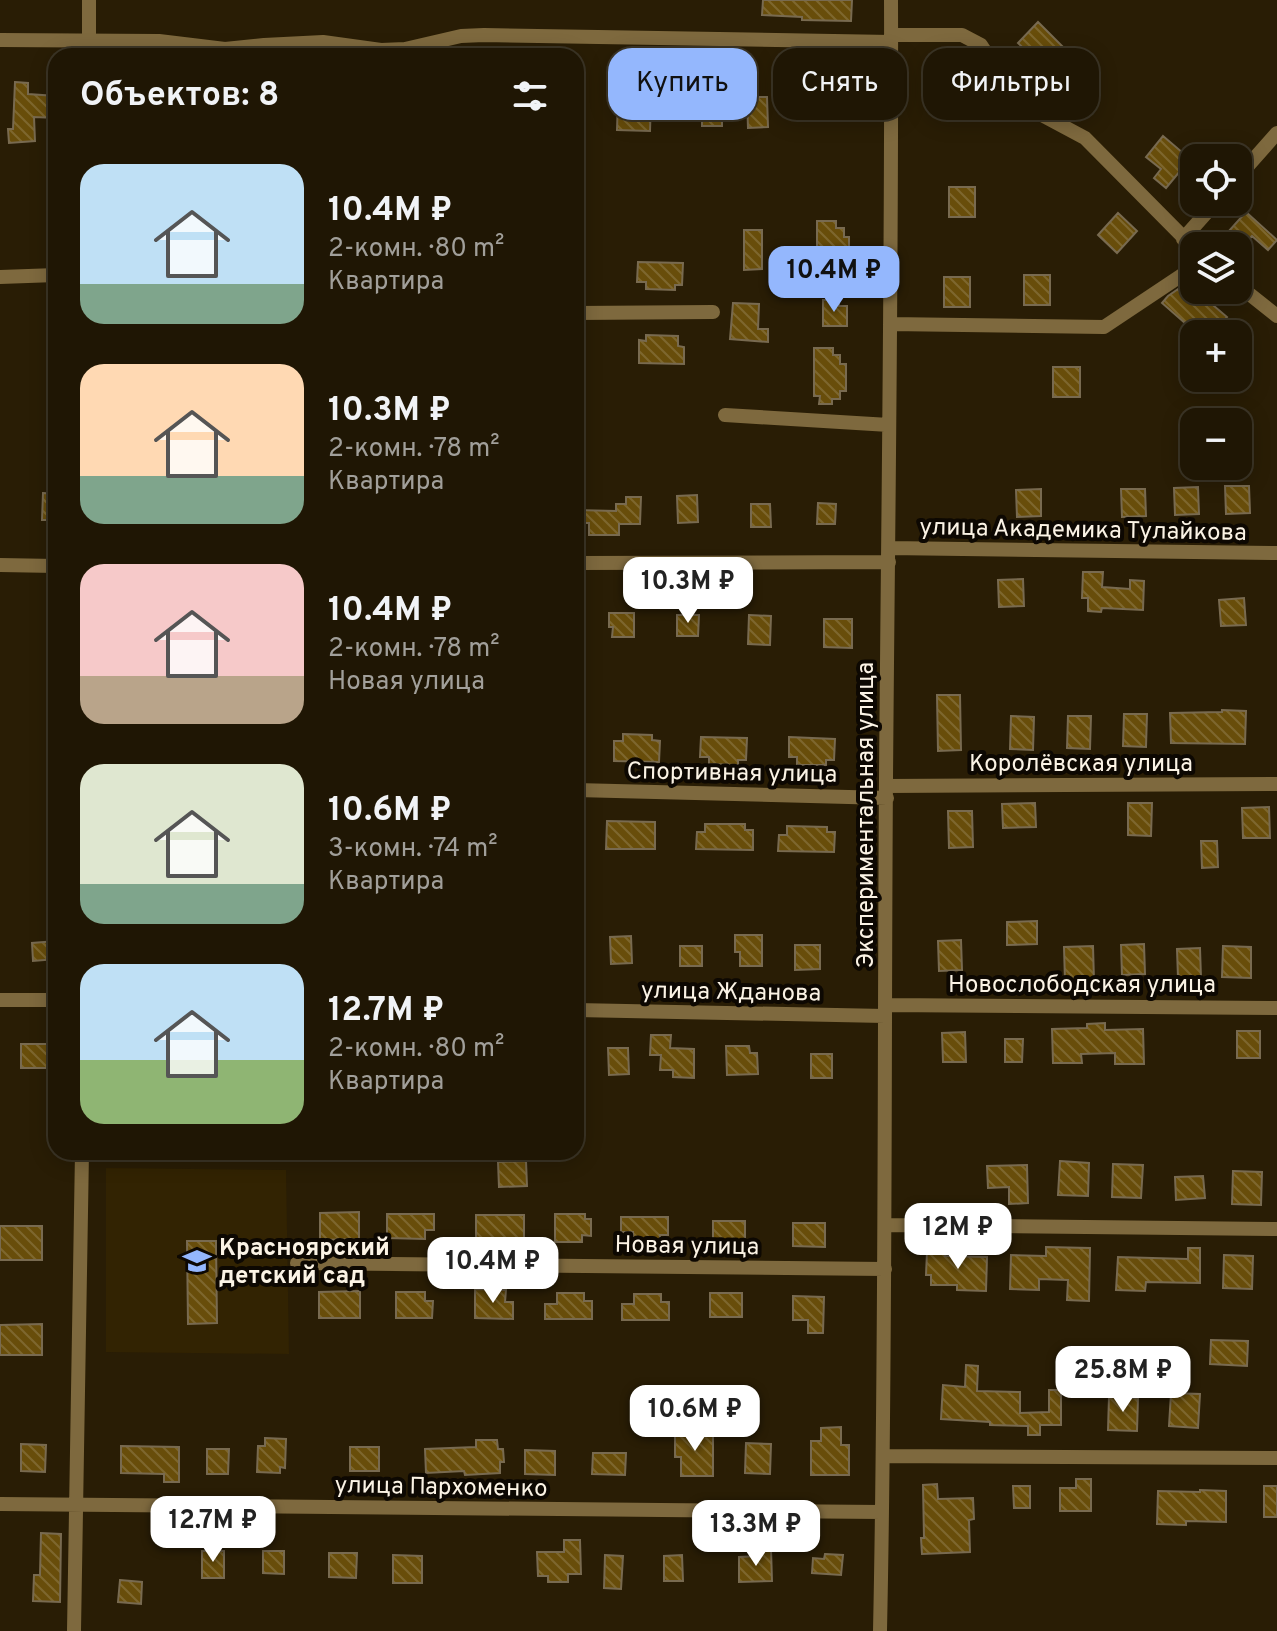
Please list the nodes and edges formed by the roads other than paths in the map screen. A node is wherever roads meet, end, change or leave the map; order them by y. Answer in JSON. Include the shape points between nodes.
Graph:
{"nodes":[{"id":1,"x":89,"y":0,"type":"edge"},
{"id":2,"x":891,"y":0,"type":"edge"},
{"id":3,"x":891,"y":38,"type":"junction"},
{"id":4,"x":0,"y":40,"type":"edge"},
{"id":5,"x":79,"y":48,"type":"edge"},
{"id":6,"x":89,"y":48,"type":"edge"},
{"id":7,"x":93,"y":48,"type":"edge"},
{"id":8,"x":217,"y":48,"type":"edge"},
{"id":9,"x":235,"y":48,"type":"edge"},
{"id":10,"x":366,"y":48,"type":"edge"},
{"id":11,"x":409,"y":48,"type":"edge"},
{"id":12,"x":1277,"y":133,"type":"edge"},
{"id":13,"x":1252,"y":161,"type":"edge"},
{"id":14,"x":1180,"y":236,"type":"edge"},
{"id":15,"x":48,"y":275,"type":"edge"},
{"id":16,"x":1180,"y":276,"type":"edge"},
{"id":17,"x":0,"y":277,"type":"edge"},
{"id":18,"x":1252,"y":296,"type":"edge"},
{"id":19,"x":713,"y":312,"type":"dead end"},
{"id":20,"x":584,"y":313,"type":"edge"},
{"id":21,"x":1277,"y":316,"type":"edge"},
{"id":22,"x":890,"y":324,"type":"junction"},
{"id":23,"x":725,"y":415,"type":"dead end"},
{"id":24,"x":889,"y":425,"type":"junction"},
{"id":25,"x":1277,"y":553,"type":"edge"},
{"id":26,"x":889,"y":555,"type":"junction"},
{"id":27,"x":584,"y":563,"type":"edge"},
{"id":28,"x":0,"y":565,"type":"edge"},
{"id":29,"x":48,"y":566,"type":"edge"},
{"id":30,"x":1277,"y":784,"type":"edge"},
{"id":31,"x":584,"y":790,"type":"edge"},
{"id":32,"x":887,"y":792,"type":"junction"},
{"id":33,"x":0,"y":1000,"type":"edge"},
{"id":34,"x":48,"y":1000,"type":"edge"},
{"id":35,"x":1277,"y":1008,"type":"edge"},
{"id":36,"x":584,"y":1010,"type":"edge"},
{"id":37,"x":886,"y":1011,"type":"junction"},
{"id":38,"x":82,"y":1160,"type":"edge"},
{"id":39,"x":885,"y":1225,"type":"junction"},
{"id":40,"x":1277,"y":1229,"type":"edge"},
{"id":41,"x":297,"y":1263,"type":"dead end"},
{"id":42,"x":885,"y":1269,"type":"junction"},
{"id":43,"x":884,"y":1456,"type":"junction"},
{"id":44,"x":1277,"y":1458,"type":"edge"},
{"id":45,"x":0,"y":1504,"type":"edge"},
{"id":46,"x":78,"y":1504,"type":"junction"},
{"id":47,"x":882,"y":1512,"type":"junction"},
{"id":48,"x":74,"y":1631,"type":"edge"},
{"id":49,"x":880,"y":1631,"type":"edge"}],
"edges":[{"from":1,"to":6,"type":"street"},
{"from":2,"to":3,"type":"street","name":"Экспериментальная улица"},
{"from":3,"to":11,"type":"street","via":[[484,35]]},
{"from":3,"to":14,"type":"street","via":[[962,35],[981,45],[1012,92],[1085,138]]},
{"from":3,"to":22,"type":"street","name":"Экспериментальная улица"},
{"from":4,"to":5,"type":"street"},
{"from":7,"to":8,"type":"street","via":[[127,40]]},
{"from":9,"to":10,"type":"street","via":[[323,42]]},
{"from":12,"to":13,"type":"street"},
{"from":15,"to":17,"type":"street"},
{"from":16,"to":22,"type":"street","via":[[1104,327]]},
{"from":18,"to":21,"type":"street"},
{"from":19,"to":20,"type":"street"},
{"from":22,"to":24,"type":"street","name":"Экспериментальная улица"},
{"from":23,"to":24,"type":"street"},
{"from":24,"to":26,"type":"street","name":"Экспериментальная улица"},
{"from":25,"to":26,"type":"street","name":"улица Академика Тулайкова"},
{"from":26,"to":27,"type":"street","name":"улица Академика Тулайкова"},
{"from":26,"to":32,"type":"street","name":"Экспериментальная улица"},
{"from":28,"to":29,"type":"street"},
{"from":30,"to":32,"type":"street","name":"Королёвская улица"},
{"from":31,"to":32,"type":"street","name":"Спортивная улица"},
{"from":32,"to":37,"type":"street","name":"Экспериментальная улица"},
{"from":33,"to":34,"type":"street"},
{"from":35,"to":37,"type":"street","name":"Новослободская улица"},
{"from":36,"to":37,"type":"street","name":"улица Жданова"},
{"from":37,"to":39,"type":"street","name":"Экспериментальная улица"},
{"from":38,"to":46,"type":"street"},
{"from":39,"to":40,"type":"street"},
{"from":39,"to":42,"type":"street","name":"Экспериментальная улица"},
{"from":41,"to":42,"type":"street","name":"Новая улица"},
{"from":42,"to":43,"type":"street","name":"Экспериментальная улица"},
{"from":43,"to":44,"type":"street"},
{"from":43,"to":47,"type":"street","name":"Экспериментальная улица"},
{"from":45,"to":46,"type":"street","name":"улица Пархоменко"},
{"from":46,"to":47,"type":"street","name":"улица Пархоменко"},
{"from":46,"to":48,"type":"street"},
{"from":47,"to":49,"type":"street","name":"Экспериментальная улица"}]}
